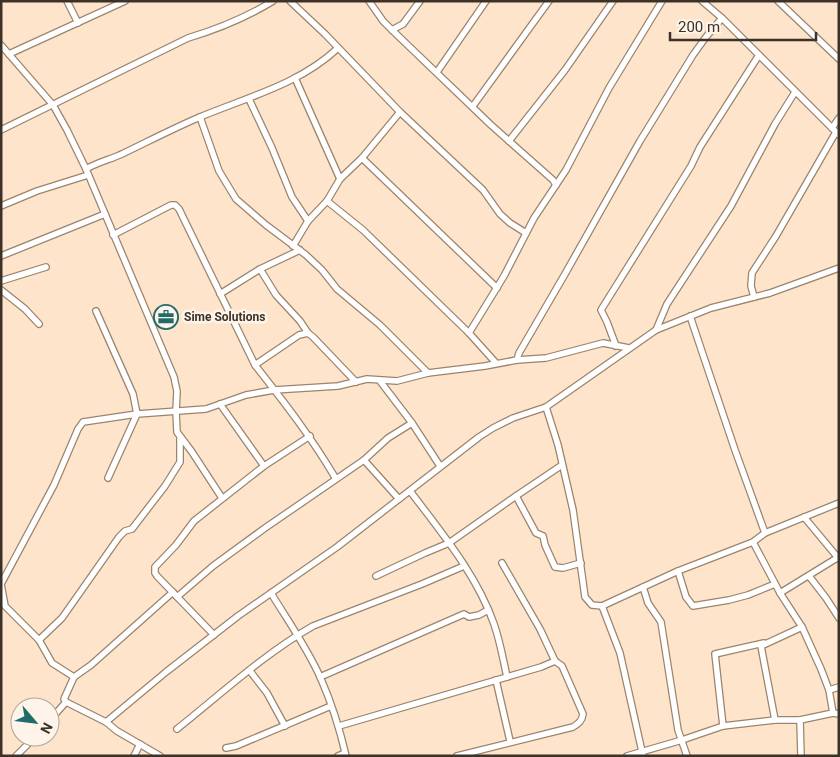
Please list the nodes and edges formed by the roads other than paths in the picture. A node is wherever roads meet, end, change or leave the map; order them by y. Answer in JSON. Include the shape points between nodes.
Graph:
{"nodes":[{"id":1,"x":66,"y":1,"type":"edge"},
{"id":2,"x":126,"y":1,"type":"edge"},
{"id":3,"x":273,"y":1,"type":"edge"},
{"id":4,"x":290,"y":1,"type":"edge"},
{"id":5,"x":369,"y":1,"type":"edge"},
{"id":6,"x":420,"y":1,"type":"edge"},
{"id":7,"x":486,"y":1,"type":"edge"},
{"id":8,"x":549,"y":1,"type":"edge"},
{"id":9,"x":613,"y":1,"type":"edge"},
{"id":10,"x":662,"y":1,"type":"edge"},
{"id":11,"x":702,"y":1,"type":"edge"},
{"id":12,"x":778,"y":1,"type":"edge"},
{"id":13,"x":722,"y":18,"type":"junction"},
{"id":14,"x":78,"y":22,"type":"junction"},
{"id":15,"x":392,"y":30,"type":"junction"},
{"id":16,"x":2,"y":46,"type":"edge"},
{"id":17,"x":338,"y":48,"type":"junction"},
{"id":18,"x":9,"y":54,"type":"junction"},
{"id":19,"x":759,"y":55,"type":"junction"},
{"id":20,"x":839,"y":59,"type":"edge"},
{"id":21,"x":437,"y":72,"type":"junction"},
{"id":22,"x":295,"y":78,"type":"junction"},
{"id":23,"x":795,"y":92,"type":"junction"},
{"id":24,"x":249,"y":99,"type":"junction"},
{"id":25,"x":53,"y":105,"type":"junction"},
{"id":26,"x":473,"y":106,"type":"junction"},
{"id":27,"x":400,"y":112,"type":"junction"},
{"id":28,"x":200,"y":117,"type":"junction"},
{"id":29,"x":839,"y":118,"type":"edge"},
{"id":30,"x":1,"y":130,"type":"edge"},
{"id":31,"x":835,"y":131,"type":"edge"},
{"id":32,"x":509,"y":141,"type":"junction"},
{"id":33,"x":362,"y":158,"type":"junction"},
{"id":34,"x":87,"y":172,"type":"junction"},
{"id":35,"x":340,"y":179,"type":"junction"},
{"id":36,"x":556,"y":185,"type":"junction"},
{"id":37,"x":327,"y":201,"type":"junction"},
{"id":38,"x":1,"y":206,"type":"edge"},
{"id":39,"x":105,"y":214,"type":"junction"},
{"id":40,"x":308,"y":221,"type":"junction"},
{"id":41,"x":526,"y":233,"type":"junction"},
{"id":42,"x":113,"y":235,"type":"junction"},
{"id":43,"x":292,"y":246,"type":"junction"},
{"id":44,"x":300,"y":250,"type":"junction"},
{"id":45,"x":1,"y":256,"type":"edge"},
{"id":46,"x":46,"y":267,"type":"dead end"},
{"id":47,"x":839,"y":268,"type":"edge"},
{"id":48,"x":260,"y":269,"type":"junction"},
{"id":49,"x":1,"y":281,"type":"edge"},
{"id":50,"x":497,"y":288,"type":"junction"},
{"id":51,"x":1,"y":290,"type":"edge"},
{"id":52,"x":220,"y":294,"type":"junction"},
{"id":53,"x":754,"y":297,"type":"junction"},
{"id":54,"x":96,"y":311,"type":"dead end"},
{"id":55,"x":690,"y":316,"type":"junction"},
{"id":56,"x":39,"y":324,"type":"dead end"},
{"id":57,"x":656,"y":330,"type":"junction"},
{"id":58,"x":308,"y":333,"type":"junction"},
{"id":59,"x":469,"y":333,"type":"junction"},
{"id":60,"x":616,"y":346,"type":"junction"},
{"id":61,"x":629,"y":348,"type":"junction"},
{"id":62,"x":517,"y":360,"type":"junction"},
{"id":63,"x":496,"y":363,"type":"junction"},
{"id":64,"x":255,"y":365,"type":"junction"},
{"id":65,"x":428,"y":373,"type":"junction"},
{"id":66,"x":380,"y":381,"type":"junction"},
{"id":67,"x":356,"y":382,"type":"junction"},
{"id":68,"x":274,"y":390,"type":"junction"},
{"id":69,"x":220,"y":404,"type":"junction"},
{"id":70,"x":546,"y":406,"type":"junction"},
{"id":71,"x":176,"y":411,"type":"junction"},
{"id":72,"x":137,"y":414,"type":"junction"},
{"id":73,"x":412,"y":423,"type":"junction"},
{"id":74,"x":310,"y":436,"type":"junction"},
{"id":75,"x":180,"y":438,"type":"junction"},
{"id":76,"x":364,"y":460,"type":"junction"},
{"id":77,"x":562,"y":465,"type":"junction"},
{"id":78,"x":264,"y":466,"type":"junction"},
{"id":79,"x":440,"y":466,"type":"junction"},
{"id":80,"x":108,"y":478,"type":"dead end"},
{"id":81,"x":336,"y":479,"type":"junction"},
{"id":82,"x":410,"y":491,"type":"junction"},
{"id":83,"x":516,"y":496,"type":"junction"},
{"id":84,"x":222,"y":498,"type":"junction"},
{"id":85,"x":399,"y":499,"type":"junction"},
{"id":86,"x":839,"y":503,"type":"edge"},
{"id":87,"x":804,"y":517,"type":"junction"},
{"id":88,"x":765,"y":533,"type":"junction"},
{"id":89,"x":753,"y":542,"type":"junction"},
{"id":90,"x":449,"y":543,"type":"junction"},
{"id":91,"x":838,"y":559,"type":"edge"},
{"id":92,"x":502,"y":563,"type":"dead end"},
{"id":93,"x":581,"y":563,"type":"junction"},
{"id":94,"x":464,"y":566,"type":"junction"},
{"id":95,"x":678,"y":572,"type":"junction"},
{"id":96,"x":376,"y":576,"type":"dead end"},
{"id":97,"x":808,"y":576,"type":"junction"},
{"id":98,"x":775,"y":584,"type":"junction"},
{"id":99,"x":643,"y":587,"type":"junction"},
{"id":100,"x":172,"y":592,"type":"junction"},
{"id":101,"x":271,"y":593,"type":"junction"},
{"id":102,"x":780,"y":593,"type":"junction"},
{"id":103,"x":177,"y":597,"type":"junction"},
{"id":104,"x":602,"y":606,"type":"junction"},
{"id":105,"x":488,"y":610,"type":"junction"},
{"id":106,"x":839,"y":618,"type":"edge"},
{"id":107,"x":802,"y":627,"type":"junction"},
{"id":108,"x":214,"y":635,"type":"junction"},
{"id":109,"x":297,"y":635,"type":"junction"},
{"id":110,"x":39,"y":640,"type":"junction"},
{"id":111,"x":764,"y":643,"type":"junction"},
{"id":112,"x":555,"y":661,"type":"junction"},
{"id":113,"x":250,"y":670,"type":"junction"},
{"id":114,"x":74,"y":677,"type":"junction"},
{"id":115,"x":507,"y":677,"type":"junction"},
{"id":116,"x":320,"y":678,"type":"junction"},
{"id":117,"x":496,"y":680,"type":"junction"},
{"id":118,"x":839,"y":687,"type":"edge"},
{"id":119,"x":829,"y":690,"type":"junction"},
{"id":120,"x":66,"y":702,"type":"junction"},
{"id":121,"x":331,"y":706,"type":"junction"},
{"id":122,"x":60,"y":709,"type":"edge"},
{"id":123,"x":836,"y":713,"type":"edge"},
{"id":124,"x":776,"y":720,"type":"junction"},
{"id":125,"x":800,"y":720,"type":"junction"},
{"id":126,"x":106,"y":722,"type":"junction"},
{"id":127,"x":285,"y":726,"type":"junction"},
{"id":128,"x":339,"y":726,"type":"junction"},
{"id":129,"x":723,"y":726,"type":"junction"},
{"id":130,"x":177,"y":729,"type":"dead end"},
{"id":131,"x":682,"y":740,"type":"junction"},
{"id":132,"x":510,"y":742,"type":"junction"},
{"id":133,"x":140,"y":744,"type":"junction"},
{"id":134,"x":25,"y":747,"type":"edge"},
{"id":135,"x":226,"y":748,"type":"dead end"},
{"id":136,"x":346,"y":754,"type":"edge"},
{"id":137,"x":642,"y":754,"type":"edge"},
{"id":138,"x":16,"y":756,"type":"edge"},
{"id":139,"x":134,"y":756,"type":"edge"},
{"id":140,"x":160,"y":756,"type":"edge"},
{"id":141,"x":338,"y":756,"type":"edge"},
{"id":142,"x":457,"y":756,"type":"edge"},
{"id":143,"x":627,"y":756,"type":"edge"},
{"id":144,"x":687,"y":756,"type":"edge"},
{"id":145,"x":801,"y":756,"type":"edge"}],
"edges":[{"from":1,"to":14,"type":"street"},
{"from":2,"to":14,"type":"street"},
{"from":3,"to":25,"type":"street","via":[[188,38]]},
{"from":4,"to":17,"type":"street"},
{"from":5,"to":15,"type":"street"},
{"from":6,"to":15,"type":"street","via":[[403,24]]},
{"from":7,"to":21,"type":"street"},
{"from":8,"to":26,"type":"street"},
{"from":9,"to":32,"type":"street","via":[[565,70]]},
{"from":10,"to":36,"type":"street"},
{"from":11,"to":13,"type":"street"},
{"from":12,"to":20,"type":"street"},
{"from":13,"to":19,"type":"street"},
{"from":13,"to":62,"type":"street","via":[[693,55],[640,141]]},
{"from":14,"to":18,"type":"street"},
{"from":15,"to":21,"type":"street"},
{"from":16,"to":18,"type":"street"},
{"from":17,"to":22,"type":"street","via":[[327,59]]},
{"from":17,"to":27,"type":"street"},
{"from":18,"to":25,"type":"street"},
{"from":19,"to":23,"type":"street"},
{"from":19,"to":60,"type":"street","via":[[601,310]]},
{"from":21,"to":26,"type":"street"},
{"from":22,"to":24,"type":"street"},
{"from":22,"to":35,"type":"street"},
{"from":23,"to":31,"type":"street"},
{"from":23,"to":57,"type":"street","via":[[731,206],[667,304]]},
{"from":24,"to":28,"type":"street"},
{"from":24,"to":40,"type":"street","via":[[292,197]]},
{"from":25,"to":30,"type":"street"},
{"from":25,"to":34,"type":"street"},
{"from":26,"to":32,"type":"street"},
{"from":27,"to":33,"type":"street"},
{"from":27,"to":41,"type":"street","via":[[483,190],[500,214]]},
{"from":28,"to":34,"type":"street","via":[[123,154],[97,162]]},
{"from":28,"to":43,"type":"street","via":[[218,171],[236,199]]},
{"from":29,"to":31,"type":"street"},
{"from":31,"to":53,"type":"street","via":[[752,273]]},
{"from":32,"to":36,"type":"street"},
{"from":33,"to":35,"type":"street"},
{"from":33,"to":50,"type":"street"},
{"from":34,"to":38,"type":"street"},
{"from":34,"to":39,"type":"street"},
{"from":35,"to":37,"type":"street"},
{"from":36,"to":41,"type":"street"},
{"from":37,"to":40,"type":"street"},
{"from":37,"to":59,"type":"street","via":[[363,230]]},
{"from":39,"to":42,"type":"street"},
{"from":39,"to":45,"type":"street"},
{"from":40,"to":43,"type":"street"},
{"from":41,"to":50,"type":"street"},
{"from":42,"to":52,"type":"street","via":[[175,205]]},
{"from":42,"to":71,"type":"street","via":[[174,378]]},
{"from":43,"to":44,"type":"street"},
{"from":44,"to":48,"type":"street"},
{"from":44,"to":65,"type":"street"},
{"from":46,"to":49,"type":"street"},
{"from":47,"to":53,"type":"street"},
{"from":48,"to":52,"type":"street"},
{"from":48,"to":58,"type":"street","via":[[276,295]]},
{"from":50,"to":59,"type":"street"},
{"from":51,"to":56,"type":"street"},
{"from":52,"to":64,"type":"street"},
{"from":53,"to":55,"type":"street"},
{"from":54,"to":72,"type":"street","via":[[133,394]]},
{"from":55,"to":57,"type":"street"},
{"from":55,"to":88,"type":"street"},
{"from":57,"to":61,"type":"street"},
{"from":58,"to":64,"type":"street","via":[[299,335]]},
{"from":58,"to":67,"type":"street"},
{"from":59,"to":63,"type":"street"},
{"from":60,"to":61,"type":"street"},
{"from":60,"to":62,"type":"street","via":[[604,343],[546,358]]},
{"from":61,"to":70,"type":"street"},
{"from":62,"to":63,"type":"street"},
{"from":63,"to":65,"type":"street"},
{"from":64,"to":68,"type":"street"},
{"from":65,"to":66,"type":"street","via":[[396,381]]},
{"from":66,"to":67,"type":"street","via":[[367,379]]},
{"from":66,"to":73,"type":"street"},
{"from":67,"to":68,"type":"street"},
{"from":68,"to":69,"type":"street"},
{"from":68,"to":74,"type":"street"},
{"from":69,"to":71,"type":"street","via":[[206,409]]},
{"from":69,"to":78,"type":"street"},
{"from":70,"to":77,"type":"street"},
{"from":70,"to":79,"type":"street","via":[[493,428]]},
{"from":71,"to":72,"type":"street"},
{"from":71,"to":75,"type":"street"},
{"from":72,"to":80,"type":"street"},
{"from":72,"to":110,"type":"street","via":[[83,422],[2,584],[6,606]]},
{"from":73,"to":76,"type":"street","via":[[388,438]]},
{"from":73,"to":79,"type":"street"},
{"from":74,"to":78,"type":"street"},
{"from":74,"to":81,"type":"street"},
{"from":75,"to":84,"type":"street"},
{"from":75,"to":110,"type":"street","via":[[180,462],[165,486],[132,529],[119,537],[62,618]]},
{"from":76,"to":81,"type":"street"},
{"from":76,"to":85,"type":"street"},
{"from":77,"to":83,"type":"street"},
{"from":77,"to":93,"type":"street"},
{"from":78,"to":84,"type":"street"},
{"from":79,"to":82,"type":"street"},
{"from":81,"to":103,"type":"street","via":[[213,566]]},
{"from":82,"to":85,"type":"street"},
{"from":82,"to":90,"type":"street"},
{"from":83,"to":90,"type":"street"},
{"from":83,"to":93,"type":"street","via":[[536,533],[542,536],[555,567]]},
{"from":84,"to":100,"type":"street","via":[[194,521],[155,567],[157,576]]},
{"from":85,"to":101,"type":"street","via":[[337,548]]},
{"from":86,"to":87,"type":"street"},
{"from":87,"to":88,"type":"street"},
{"from":87,"to":91,"type":"street"},
{"from":88,"to":89,"type":"street"},
{"from":89,"to":95,"type":"street"},
{"from":89,"to":98,"type":"street"},
{"from":90,"to":94,"type":"street"},
{"from":90,"to":96,"type":"street"},
{"from":91,"to":97,"type":"street"},
{"from":92,"to":112,"type":"street"},
{"from":93,"to":104,"type":"street","via":[[585,596],[592,605]]},
{"from":94,"to":105,"type":"street"},
{"from":94,"to":109,"type":"street","via":[[312,626]]},
{"from":95,"to":98,"type":"street","via":[[686,597],[693,606],[748,595]]},
{"from":95,"to":99,"type":"street"},
{"from":97,"to":102,"type":"street"},
{"from":97,"to":106,"type":"street"},
{"from":98,"to":102,"type":"street"},
{"from":99,"to":104,"type":"street"},
{"from":99,"to":131,"type":"street","via":[[648,603],[661,622]]},
{"from":100,"to":103,"type":"street"},
{"from":100,"to":114,"type":"street"},
{"from":101,"to":108,"type":"street"},
{"from":101,"to":109,"type":"street"},
{"from":102,"to":107,"type":"street"},
{"from":103,"to":108,"type":"street"},
{"from":104,"to":137,"type":"street","via":[[620,653]]},
{"from":105,"to":115,"type":"street"},
{"from":105,"to":116,"type":"street","via":[[469,617],[464,614]]},
{"from":107,"to":111,"type":"street"},
{"from":107,"to":119,"type":"street"},
{"from":108,"to":126,"type":"street"},
{"from":109,"to":113,"type":"street"},
{"from":109,"to":116,"type":"street"},
{"from":110,"to":114,"type":"street","via":[[52,662]]},
{"from":111,"to":124,"type":"street","via":[[761,646]]},
{"from":111,"to":129,"type":"street","via":[[715,654]]},
{"from":112,"to":115,"type":"street"},
{"from":112,"to":132,"type":"street","via":[[562,666],[582,719],[573,727]]},
{"from":113,"to":127,"type":"street"},
{"from":113,"to":130,"type":"street"},
{"from":114,"to":120,"type":"street","via":[[64,699]]},
{"from":115,"to":117,"type":"street"},
{"from":116,"to":121,"type":"street"},
{"from":117,"to":128,"type":"street"},
{"from":117,"to":132,"type":"street"},
{"from":118,"to":119,"type":"street"},
{"from":119,"to":123,"type":"street"},
{"from":120,"to":122,"type":"street"},
{"from":120,"to":126,"type":"street"},
{"from":121,"to":127,"type":"street"},
{"from":121,"to":128,"type":"street"},
{"from":123,"to":125,"type":"street"},
{"from":124,"to":125,"type":"street"},
{"from":124,"to":129,"type":"street"},
{"from":125,"to":145,"type":"street"},
{"from":126,"to":133,"type":"street"},
{"from":127,"to":135,"type":"street"},
{"from":128,"to":136,"type":"street"},
{"from":129,"to":131,"type":"street"},
{"from":131,"to":137,"type":"street"},
{"from":131,"to":144,"type":"street"},
{"from":132,"to":142,"type":"street"},
{"from":133,"to":139,"type":"street"},
{"from":133,"to":140,"type":"street"},
{"from":134,"to":138,"type":"street"},
{"from":136,"to":141,"type":"street"},
{"from":137,"to":143,"type":"street"}]}
